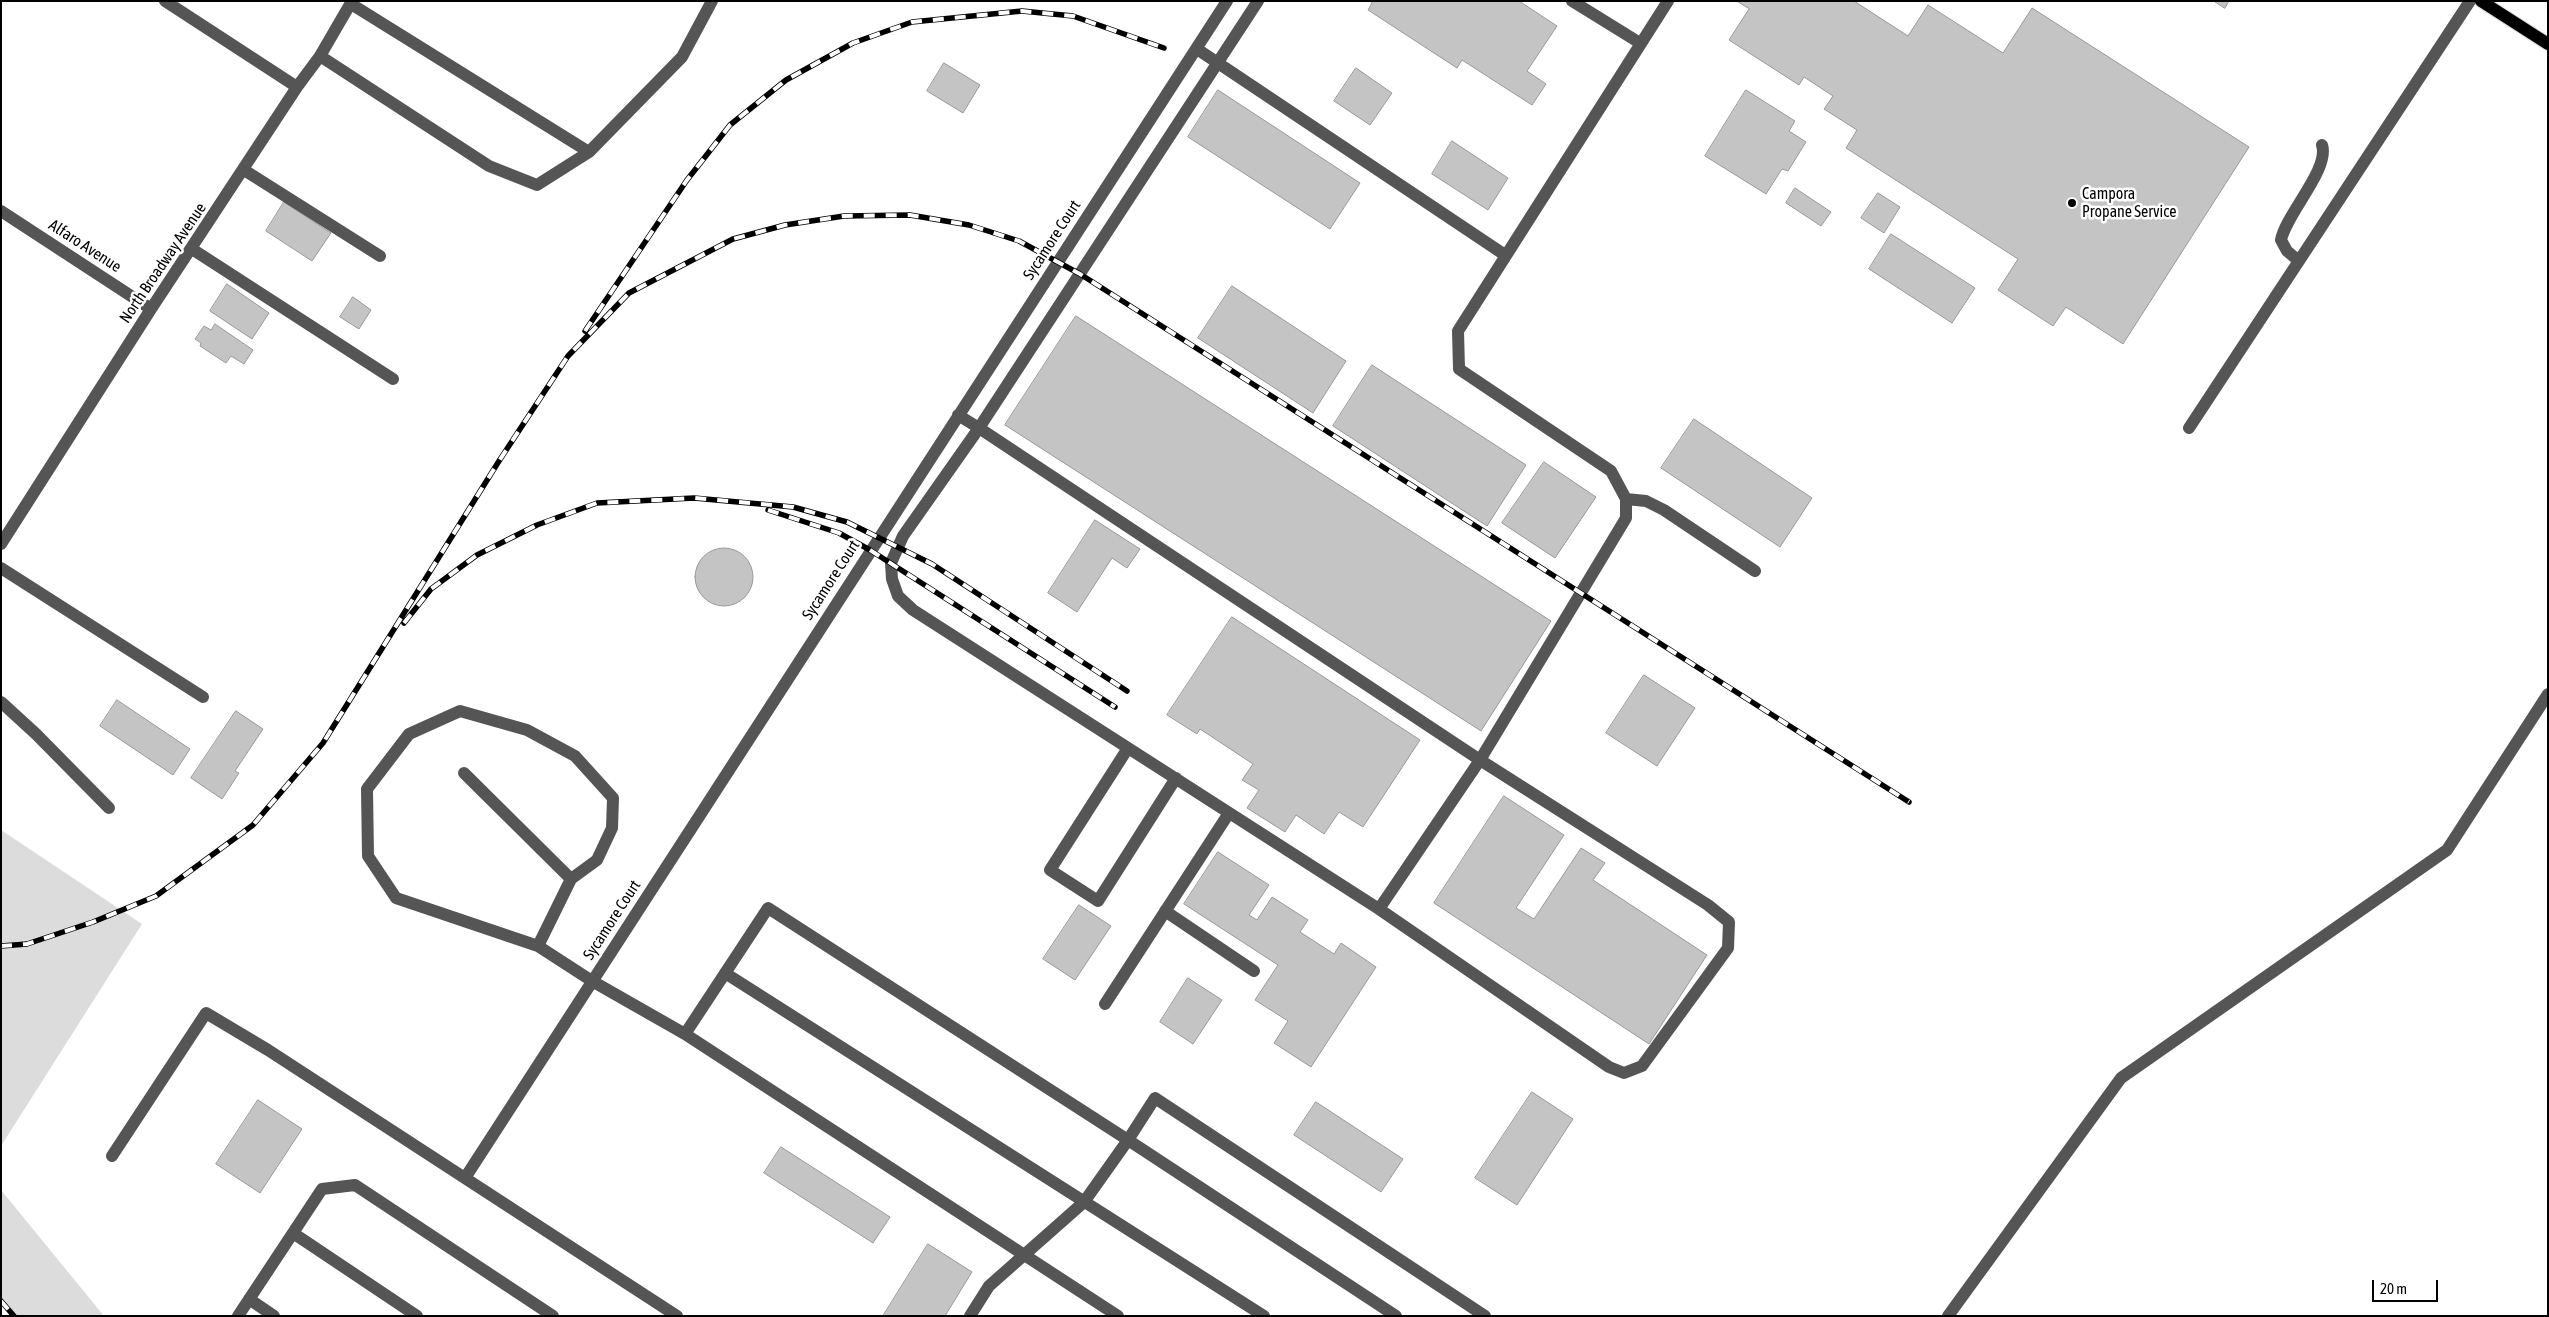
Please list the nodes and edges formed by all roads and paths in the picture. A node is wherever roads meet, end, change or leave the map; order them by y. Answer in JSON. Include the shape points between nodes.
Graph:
{"nodes":[{"id":1,"x":165,"y":1,"type":"edge"},
{"id":2,"x":712,"y":1,"type":"edge"},
{"id":3,"x":1227,"y":1,"type":"edge"},
{"id":4,"x":1258,"y":1,"type":"edge"},
{"id":5,"x":1572,"y":1,"type":"edge"},
{"id":6,"x":1668,"y":1,"type":"edge"},
{"id":7,"x":2470,"y":1,"type":"edge"},
{"id":8,"x":2481,"y":1,"type":"edge"},
{"id":9,"x":351,"y":2,"type":"edge"},
{"id":10,"x":1640,"y":43,"type":"junction"},
{"id":11,"x":2548,"y":44,"type":"edge"},
{"id":12,"x":1197,"y":49,"type":"junction"},
{"id":13,"x":320,"y":56,"type":"junction"},
{"id":14,"x":1217,"y":63,"type":"junction"},
{"id":15,"x":297,"y":87,"type":"junction"},
{"id":16,"x":2322,"y":145,"type":"dead end"},
{"id":17,"x":589,"y":152,"type":"junction"},
{"id":18,"x":244,"y":170,"type":"junction"},
{"id":19,"x":1,"y":211,"type":"edge"},
{"id":20,"x":192,"y":249,"type":"junction"},
{"id":21,"x":1505,"y":254,"type":"junction"},
{"id":22,"x":380,"y":256,"type":"dead end"},
{"id":23,"x":2299,"y":261,"type":"junction"},
{"id":24,"x":151,"y":309,"type":"junction"},
{"id":25,"x":393,"y":378,"type":"dead end"},
{"id":26,"x":958,"y":414,"type":"junction"},
{"id":27,"x":979,"y":428,"type":"junction"},
{"id":28,"x":2189,"y":428,"type":"dead end"},
{"id":29,"x":1626,"y":499,"type":"junction"},
{"id":30,"x":1,"y":544,"type":"edge"},
{"id":31,"x":1,"y":568,"type":"edge"},
{"id":32,"x":1755,"y":571,"type":"dead end"},
{"id":33,"x":2548,"y":694,"type":"edge"},
{"id":34,"x":203,"y":697,"type":"dead end"},
{"id":35,"x":1,"y":702,"type":"edge"},
{"id":36,"x":1128,"y":748,"type":"junction"},
{"id":37,"x":1480,"y":760,"type":"junction"},
{"id":38,"x":464,"y":774,"type":"dead end"},
{"id":39,"x":1176,"y":778,"type":"junction"},
{"id":40,"x":109,"y":808,"type":"dead end"},
{"id":41,"x":1229,"y":812,"type":"junction"},
{"id":42,"x":571,"y":879,"type":"junction"},
{"id":43,"x":1379,"y":909,"type":"junction"},
{"id":44,"x":1165,"y":911,"type":"junction"},
{"id":45,"x":538,"y":946,"type":"junction"},
{"id":46,"x":1254,"y":971,"type":"dead end"},
{"id":47,"x":725,"y":973,"type":"junction"},
{"id":48,"x":592,"y":981,"type":"junction"},
{"id":49,"x":1105,"y":1004,"type":"dead end"},
{"id":50,"x":685,"y":1034,"type":"junction"},
{"id":51,"x":1128,"y":1140,"type":"junction"},
{"id":52,"x":112,"y":1156,"type":"dead end"},
{"id":53,"x":465,"y":1178,"type":"junction"},
{"id":54,"x":1084,"y":1202,"type":"junction"},
{"id":55,"x":292,"y":1233,"type":"junction"},
{"id":56,"x":1024,"y":1255,"type":"junction"},
{"id":57,"x":249,"y":1299,"type":"junction"},
{"id":58,"x":238,"y":1316,"type":"edge"},
{"id":59,"x":274,"y":1316,"type":"edge"},
{"id":60,"x":417,"y":1316,"type":"edge"},
{"id":61,"x":553,"y":1316,"type":"edge"},
{"id":62,"x":676,"y":1316,"type":"edge"},
{"id":63,"x":970,"y":1316,"type":"edge"},
{"id":64,"x":1118,"y":1316,"type":"edge"},
{"id":65,"x":1264,"y":1316,"type":"edge"},
{"id":66,"x":1396,"y":1316,"type":"edge"},
{"id":67,"x":1485,"y":1316,"type":"edge"},
{"id":68,"x":1948,"y":1316,"type":"edge"}],
"edges":[{"from":1,"to":15,"type":"street"},
{"from":2,"to":17,"type":"street","via":[[682,57]]},
{"from":3,"to":12,"type":"street","name":"Sycamore Court"},
{"from":4,"to":14,"type":"street"},
{"from":5,"to":10,"type":"street"},
{"from":6,"to":10,"type":"street"},
{"from":7,"to":23,"type":"street"},
{"from":8,"to":11,"type":"main road"},
{"from":9,"to":13,"type":"street","name":"North Broadway Avenue"},
{"from":9,"to":17,"type":"street"},
{"from":10,"to":21,"type":"street"},
{"from":12,"to":14,"type":"street"},
{"from":12,"to":26,"type":"street","name":"Sycamore Court"},
{"from":13,"to":15,"type":"street","name":"North Broadway Avenue"},
{"from":13,"to":17,"type":"street","via":[[489,166],[536,185]]},
{"from":14,"to":21,"type":"street"},
{"from":14,"to":27,"type":"street"},
{"from":15,"to":18,"type":"street","name":"North Broadway Avenue"},
{"from":16,"to":23,"type":"street","via":[[2323,158],[2281,240],[2287,251]]},
{"from":18,"to":20,"type":"street","name":"North Broadway Avenue"},
{"from":18,"to":22,"type":"street"},
{"from":19,"to":24,"type":"street","name":"Alfaro Avenue"},
{"from":20,"to":24,"type":"street","name":"North Broadway Avenue"},
{"from":20,"to":25,"type":"street"},
{"from":21,"to":29,"type":"street","via":[[1458,331],[1459,369],[1611,470]]},
{"from":23,"to":28,"type":"street"},
{"from":24,"to":30,"type":"street","name":"North Broadway Avenue"},
{"from":26,"to":27,"type":"street"},
{"from":26,"to":48,"type":"street","name":"Sycamore Court"},
{"from":27,"to":36,"type":"street","via":[[898,546],[891,563],[898,596],[913,610]]},
{"from":27,"to":37,"type":"street"},
{"from":29,"to":32,"type":"street","via":[[1646,501],[1664,510]]},
{"from":29,"to":37,"type":"street","via":[[1626,518]]},
{"from":31,"to":34,"type":"street"},
{"from":33,"to":68,"type":"street","via":[[2447,850],[2121,1078]]},
{"from":35,"to":40,"type":"street"},
{"from":36,"to":39,"type":"street"},
{"from":36,"to":39,"type":"street","via":[[1050,870],[1098,900]]},
{"from":37,"to":43,"type":"street"},
{"from":37,"to":43,"type":"street","via":[[1708,905],[1729,922],[1728,948],[1642,1066],[1624,1073],[1609,1067]]},
{"from":38,"to":42,"type":"street"},
{"from":39,"to":41,"type":"street"},
{"from":41,"to":43,"type":"street"},
{"from":41,"to":44,"type":"street"},
{"from":42,"to":45,"type":"street"},
{"from":42,"to":45,"type":"street","via":[[597,860],[612,828],[613,798],[575,756],[527,730],[460,711],[409,734],[367,789],[368,856],[396,898]]},
{"from":44,"to":46,"type":"street"},
{"from":44,"to":49,"type":"street"},
{"from":45,"to":48,"type":"street"},
{"from":47,"to":50,"type":"street"},
{"from":47,"to":51,"type":"street","via":[[768,908]]},
{"from":47,"to":54,"type":"street"},
{"from":48,"to":50,"type":"street"},
{"from":48,"to":53,"type":"street","name":"Sycamore Court"},
{"from":50,"to":56,"type":"street"},
{"from":51,"to":54,"type":"street"},
{"from":51,"to":66,"type":"street"},
{"from":51,"to":67,"type":"street","via":[[1155,1098]]},
{"from":52,"to":53,"type":"street","via":[[206,1013]]},
{"from":53,"to":62,"type":"street"},
{"from":54,"to":56,"type":"street"},
{"from":54,"to":65,"type":"street"},
{"from":55,"to":57,"type":"street"},
{"from":55,"to":60,"type":"street"},
{"from":55,"to":61,"type":"street","via":[[322,1189],[355,1185]]},
{"from":56,"to":63,"type":"street","via":[[989,1286]]},
{"from":56,"to":64,"type":"street"},
{"from":57,"to":58,"type":"street"},
{"from":57,"to":59,"type":"street"}]}
